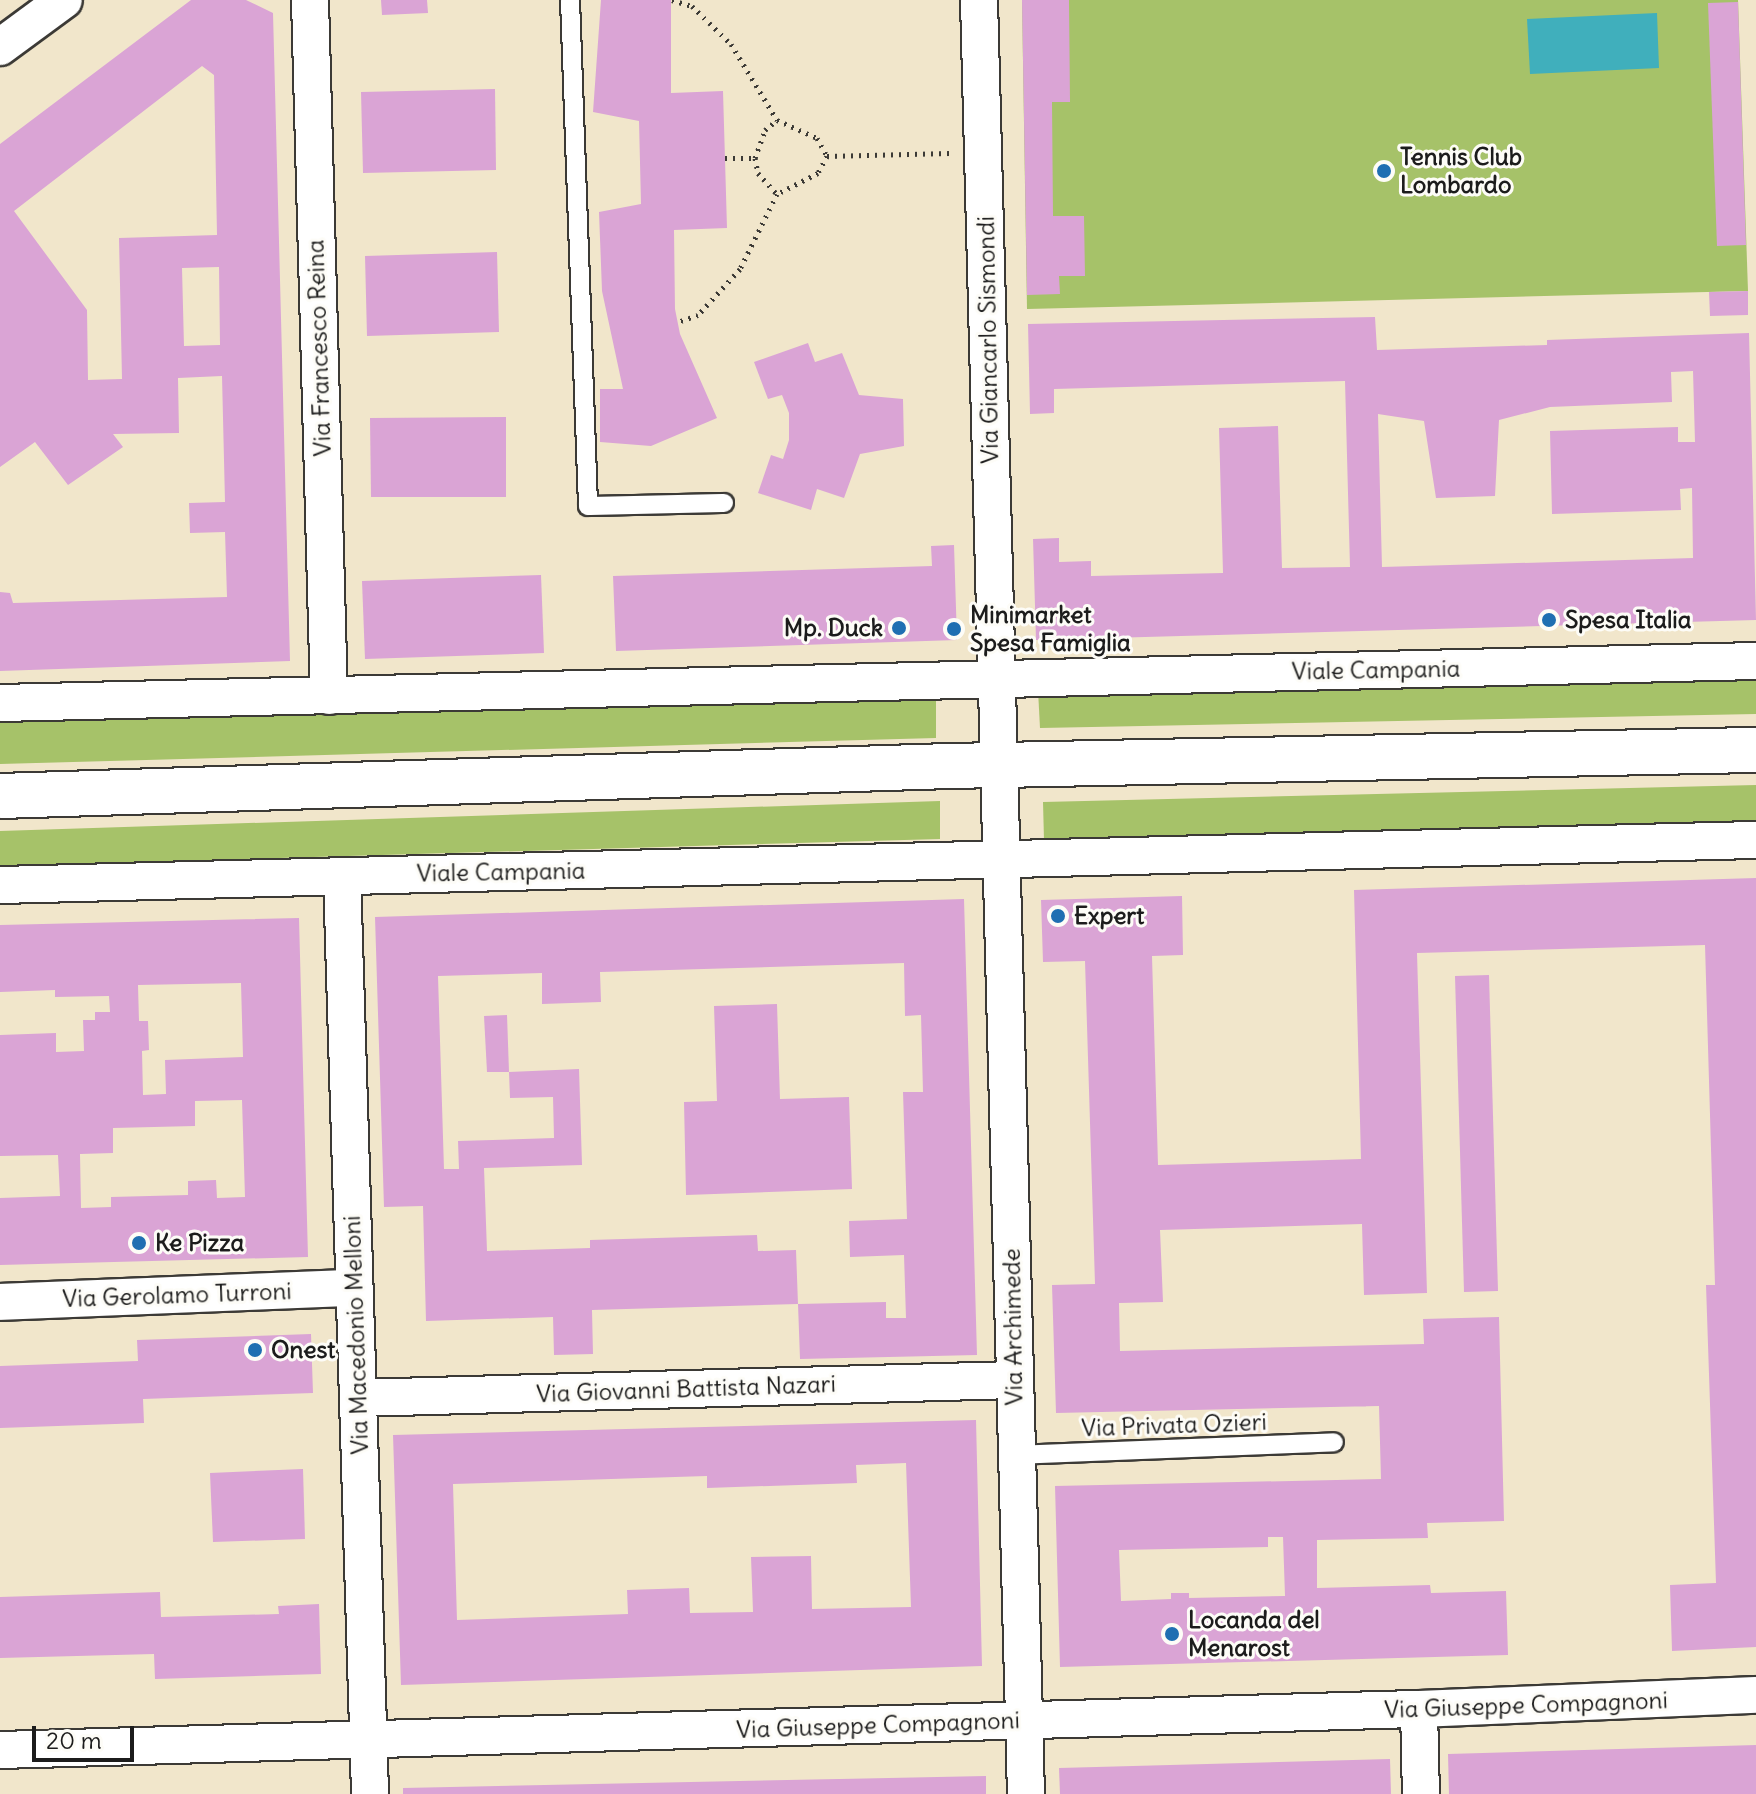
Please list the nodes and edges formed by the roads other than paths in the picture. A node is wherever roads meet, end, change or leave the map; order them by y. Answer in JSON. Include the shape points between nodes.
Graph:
{"nodes":[{"id":1,"x":64,"y":0,"type":"edge"},
{"id":2,"x":310,"y":0,"type":"edge"},
{"id":3,"x":570,"y":0,"type":"edge"},
{"id":4,"x":979,"y":0,"type":"edge"},
{"id":5,"x":0,"y":47,"type":"edge"},
{"id":6,"x":724,"y":503,"type":"dead end"},
{"id":7,"x":1756,"y":661,"type":"edge"},
{"id":8,"x":997,"y":680,"type":"junction"},
{"id":9,"x":329,"y":696,"type":"junction"},
{"id":10,"x":0,"y":703,"type":"edge"},
{"id":11,"x":1756,"y":750,"type":"edge"},
{"id":12,"x":999,"y":765,"type":"junction"},
{"id":13,"x":0,"y":796,"type":"edge"},
{"id":14,"x":1756,"y":840,"type":"edge"},
{"id":15,"x":1002,"y":861,"type":"junction"},
{"id":16,"x":342,"y":876,"type":"junction"},
{"id":17,"x":0,"y":885,"type":"edge"},
{"id":18,"x":354,"y":1288,"type":"junction"},
{"id":19,"x":0,"y":1302,"type":"edge"},
{"id":20,"x":1015,"y":1380,"type":"junction"},
{"id":21,"x":358,"y":1398,"type":"junction"},
{"id":22,"x":1334,"y":1442,"type":"dead end"},
{"id":23,"x":1017,"y":1455,"type":"junction"},
{"id":24,"x":1756,"y":1695,"type":"edge"},
{"id":25,"x":1419,"y":1709,"type":"junction"},
{"id":26,"x":1024,"y":1721,"type":"junction"},
{"id":27,"x":368,"y":1740,"type":"junction"},
{"id":28,"x":0,"y":1750,"type":"edge"},
{"id":29,"x":370,"y":1794,"type":"edge"},
{"id":30,"x":1026,"y":1794,"type":"edge"},
{"id":31,"x":1421,"y":1794,"type":"edge"}],
"edges":[{"from":1,"to":5,"type":"street"},
{"from":2,"to":9,"type":"street","name":"Via Francesco Reina"},
{"from":3,"to":6,"type":"lane","via":[[588,506]]},
{"from":4,"to":8,"type":"street","name":"Via Giancarlo Sismondi"},
{"from":7,"to":8,"type":"street","name":"Viale Campania"},
{"from":8,"to":9,"type":"street","name":"Viale Campania"},
{"from":8,"to":12,"type":"street"},
{"from":9,"to":10,"type":"street","name":"Viale Campania"},
{"from":11,"to":12,"type":"main road"},
{"from":12,"to":13,"type":"main road"},
{"from":12,"to":15,"type":"street"},
{"from":14,"to":15,"type":"street","name":"Viale Campania"},
{"from":15,"to":16,"type":"street","name":"Viale Campania"},
{"from":15,"to":20,"type":"street","name":"Via Archimede"},
{"from":16,"to":17,"type":"street","name":"Viale Campania"},
{"from":16,"to":18,"type":"street","name":"Via Macedonio Melloni"},
{"from":18,"to":19,"type":"street","name":"Via Gerolamo Turroni"},
{"from":18,"to":21,"type":"street","name":"Via Macedonio Melloni"},
{"from":20,"to":21,"type":"street","name":"Via Giovanni Battista Nazari"},
{"from":20,"to":23,"type":"street","name":"Via Archimede"},
{"from":21,"to":27,"type":"street","name":"Via Macedonio Melloni"},
{"from":22,"to":23,"type":"lane","name":"Via Privata Ozieri"},
{"from":23,"to":26,"type":"street","name":"Via Archimede"},
{"from":24,"to":25,"type":"street","name":"Via Giuseppe Compagnoni"},
{"from":25,"to":26,"type":"street","name":"Via Giuseppe Compagnoni"},
{"from":25,"to":31,"type":"street"},
{"from":26,"to":27,"type":"street","name":"Via Giuseppe Compagnoni"},
{"from":26,"to":30,"type":"street","name":"Via Archimede"},
{"from":27,"to":28,"type":"street","name":"Via Giuseppe Compagnoni"},
{"from":27,"to":29,"type":"street","name":"Via Macedonio Melloni"}]}
